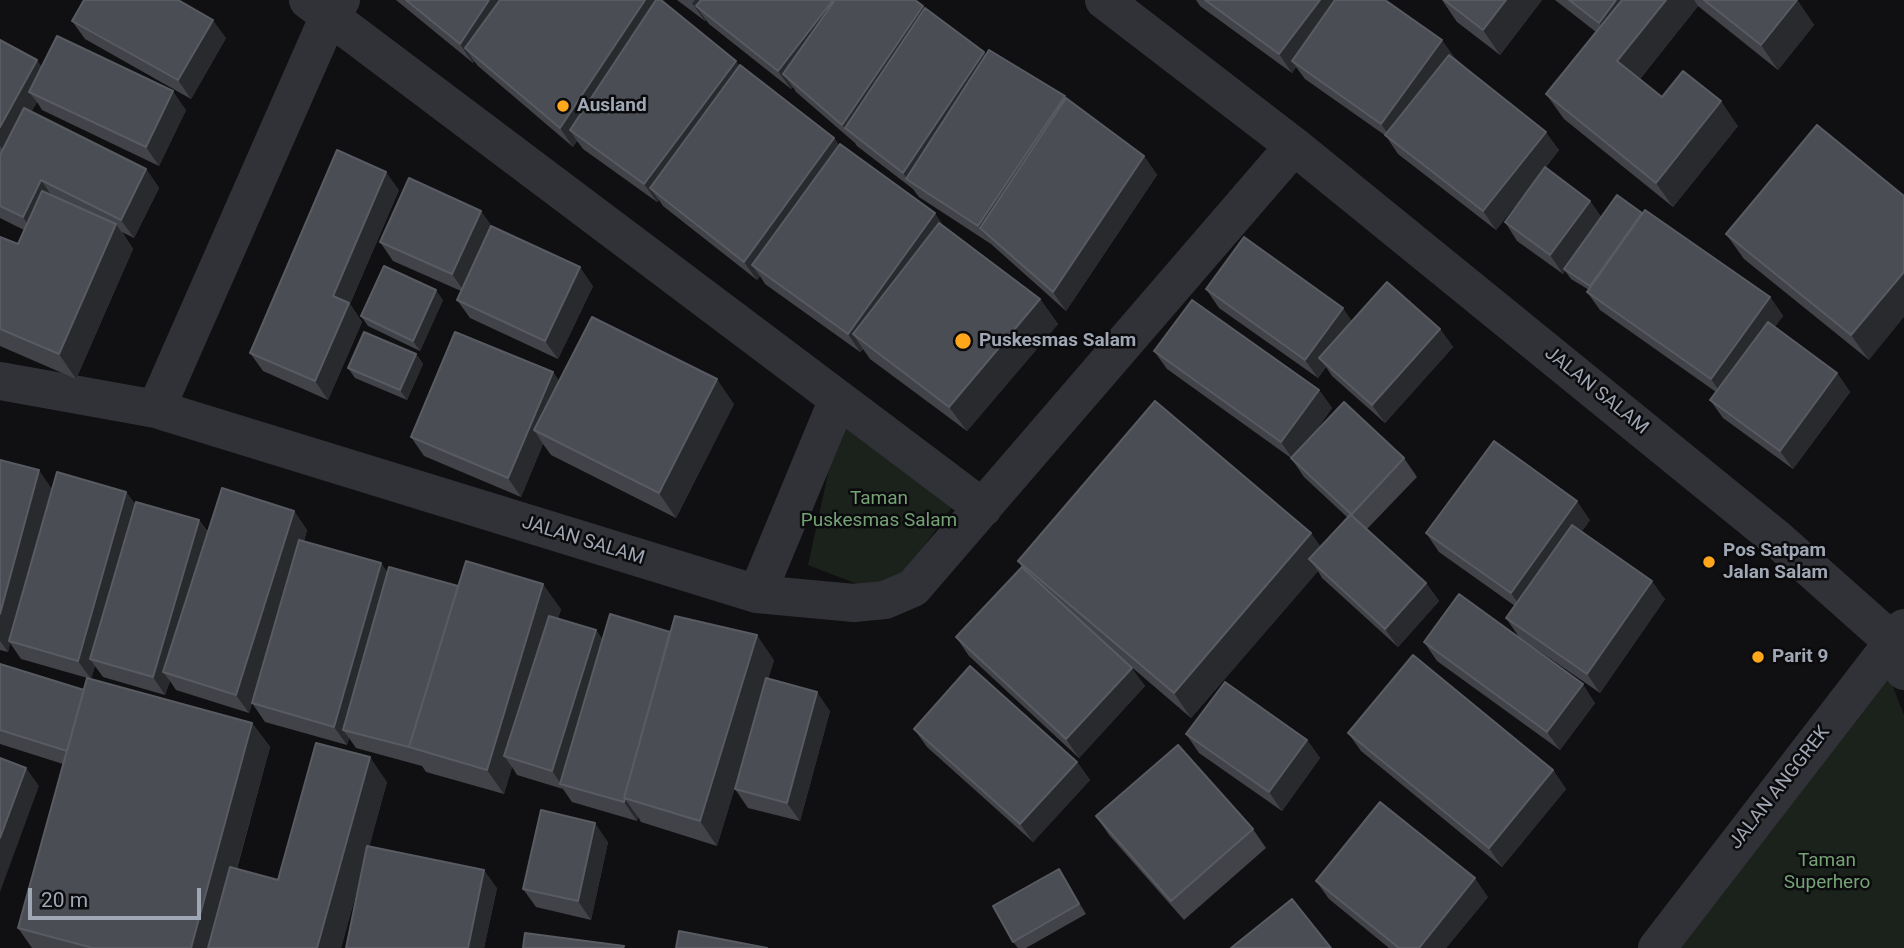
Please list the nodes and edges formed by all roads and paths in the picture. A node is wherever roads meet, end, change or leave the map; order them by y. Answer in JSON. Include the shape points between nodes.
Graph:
{"nodes":[{"id":1,"x":1104,"y":0,"type":"edge"},
{"id":2,"x":326,"y":5,"type":"edge"},
{"id":3,"x":1294,"y":146,"type":"junction"},
{"id":4,"x":0,"y":381,"type":"edge"},
{"id":5,"x":838,"y":398,"type":"junction"},
{"id":6,"x":156,"y":409,"type":"junction"},
{"id":7,"x":983,"y":508,"type":"junction"},
{"id":8,"x":757,"y":594,"type":"junction"},
{"id":9,"x":1900,"y":647,"type":"edge"},
{"id":10,"x":1657,"y":948,"type":"edge"}],
"edges":[{"from":1,"to":3,"type":"street","name":"JALAN SALAM"},
{"from":2,"to":5,"type":"street"},
{"from":2,"to":6,"type":"street"},
{"from":3,"to":7,"type":"street","name":"JALAN SALAM"},
{"from":3,"to":9,"type":"street","name":"JALAN SALAM","via":[[1776,538]]},
{"from":4,"to":6,"type":"street","name":"JALAN SALAM"},
{"from":5,"to":7,"type":"street"},
{"from":5,"to":8,"type":"street"},
{"from":6,"to":8,"type":"street","name":"JALAN SALAM"},
{"from":7,"to":8,"type":"street","name":"JALAN SALAM","via":[[913,588],[885,600],[854,603]]},
{"from":9,"to":10,"type":"street","name":"JALAN ANGGREK"}]}
